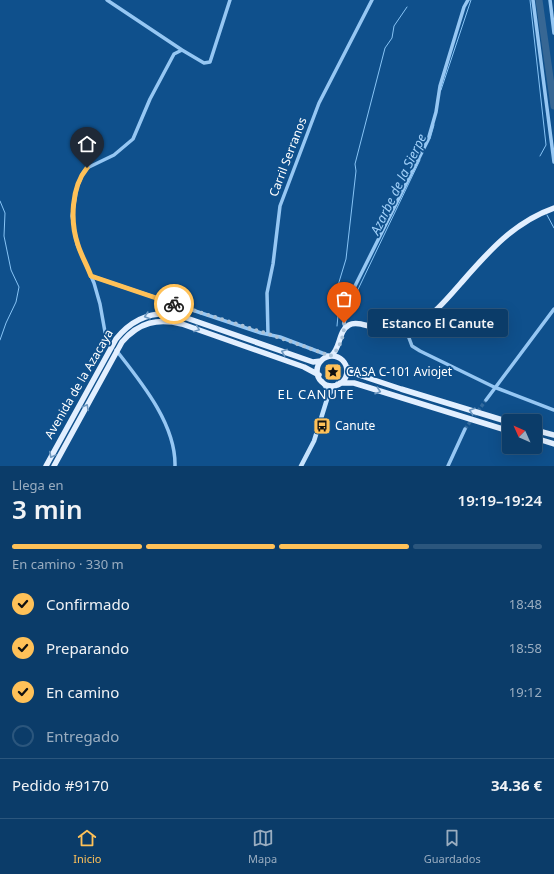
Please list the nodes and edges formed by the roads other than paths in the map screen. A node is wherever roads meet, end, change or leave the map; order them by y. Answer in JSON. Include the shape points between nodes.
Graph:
{"nodes":[{"id":1,"x":107,"y":0,"type":"edge"},
{"id":2,"x":230,"y":0,"type":"edge"},
{"id":3,"x":372,"y":0,"type":"edge"},
{"id":4,"x":468,"y":0,"type":"edge"},
{"id":5,"x":533,"y":0,"type":"edge"},
{"id":6,"x":550,"y":0,"type":"edge"},
{"id":7,"x":554,"y":33,"type":"edge"},
{"id":8,"x":182,"y":50,"type":"junction"},
{"id":9,"x":554,"y":162,"type":"edge"},
{"id":10,"x":554,"y":208,"type":"edge"},
{"id":11,"x":91,"y":276,"type":"junction"},
{"id":12,"x":554,"y":308,"type":"edge"},
{"id":13,"x":345,"y":328,"type":"junction"},
{"id":14,"x":406,"y":330,"type":"junction"},
{"id":15,"x":268,"y":334,"type":"junction"},
{"id":16,"x":340,"y":341,"type":"junction"},
{"id":17,"x":111,"y":345,"type":"junction"},
{"id":18,"x":116,"y":350,"type":"junction"},
{"id":19,"x":330,"y":356,"type":"junction"},
{"id":20,"x":343,"y":360,"type":"junction"},
{"id":21,"x":321,"y":361,"type":"junction"},
{"id":22,"x":346,"y":367,"type":"junction"},
{"id":23,"x":320,"y":378,"type":"junction"},
{"id":24,"x":339,"y":384,"type":"junction"},
{"id":25,"x":494,"y":387,"type":"junction"},
{"id":26,"x":328,"y":396,"type":"junction"},
{"id":27,"x":486,"y":400,"type":"tunnel mouth"},
{"id":28,"x":554,"y":410,"type":"edge"},
{"id":29,"x":502,"y":420,"type":"edge"},
{"id":30,"x":465,"y":429,"type":"tunnel mouth"},
{"id":31,"x":502,"y":429,"type":"edge"},
{"id":32,"x":542,"y":432,"type":"edge"},
{"id":33,"x":554,"y":436,"type":"edge"},
{"id":34,"x":542,"y":440,"type":"edge"},
{"id":35,"x":554,"y":444,"type":"edge"},
{"id":36,"x":46,"y":466,"type":"edge"},
{"id":37,"x":54,"y":466,"type":"edge"},
{"id":38,"x":175,"y":466,"type":"edge"},
{"id":39,"x":301,"y":466,"type":"edge"},
{"id":40,"x":448,"y":466,"type":"edge"}],
"edges":[{"from":1,"to":8,"type":"street"},
{"from":2,"to":8,"type":"street","via":[[210,62],[204,62]]},
{"from":3,"to":15,"type":"street","name":"Carril Serranos","via":[[319,103],[280,206],[267,293]]},
{"from":4,"to":13,"type":"street","via":[[440,86],[428,140],[350,296]]},
{"from":5,"to":9,"type":"street"},
{"from":6,"to":7,"type":"street"},
{"from":8,"to":11,"type":"street","via":[[174,54],[150,99],[134,139],[114,155],[87,168],[77,187],[72,216],[78,244]]},
{"from":10,"to":14,"type":"main road","via":[[530,218],[508,234],[440,306]]},
{"from":11,"to":15,"type":"street"},
{"from":11,"to":17,"type":"street","via":[[105,332]]},
{"from":12,"to":25,"type":"street"},
{"from":13,"to":14,"type":"main road","via":[[355,324],[388,332]]},
{"from":13,"to":16,"type":"main road"},
{"from":14,"to":25,"type":"street","via":[[412,346]]},
{"from":15,"to":19,"type":"street"},
{"from":16,"to":19,"type":"main road"},
{"from":16,"to":20,"type":"main road"},
{"from":21,"to":17,"type":"main road","name":"Avenida de la Azacaya","one_way":true,"via":[[312,362],[185,317],[166,313],[137,319],[122,330]]},
{"from":17,"to":36,"type":"main road","name":"Avenida de la Azacaya","one_way":true},
{"from":18,"to":23,"type":"main road","name":"Avenida de la Azacaya","one_way":true,"via":[[127,336],[140,326],[156,321],[173,322],[306,368]]},
{"from":37,"to":18,"type":"main road","name":"Avenida de la Azacaya","one_way":true},
{"from":18,"to":38,"type":"street","via":[[159,408],[176,453]]},
{"from":19,"to":20,"type":"main road"},
{"from":19,"to":21,"type":"main road"},
{"from":20,"to":22,"type":"main road"},
{"from":21,"to":23,"type":"main road","via":[[318,368]]},
{"from":22,"to":24,"type":"main road","via":[[346,376]]},
{"from":29,"to":22,"type":"main road","one_way":true,"via":[[359,375]]},
{"from":23,"to":24,"type":"main road","via":[[331,385]]},
{"from":23,"to":26,"type":"main road"},
{"from":24,"to":26,"type":"main road"},
{"from":24,"to":31,"type":"main road","one_way":true,"via":[[354,383]]},
{"from":25,"to":27,"type":"street"},
{"from":25,"to":28,"type":"street"},
{"from":26,"to":39,"type":"main road","via":[[315,437]]},
{"from":30,"to":40,"type":"street"},
{"from":32,"to":33,"type":"main road"},
{"from":34,"to":35,"type":"main road"}]}
